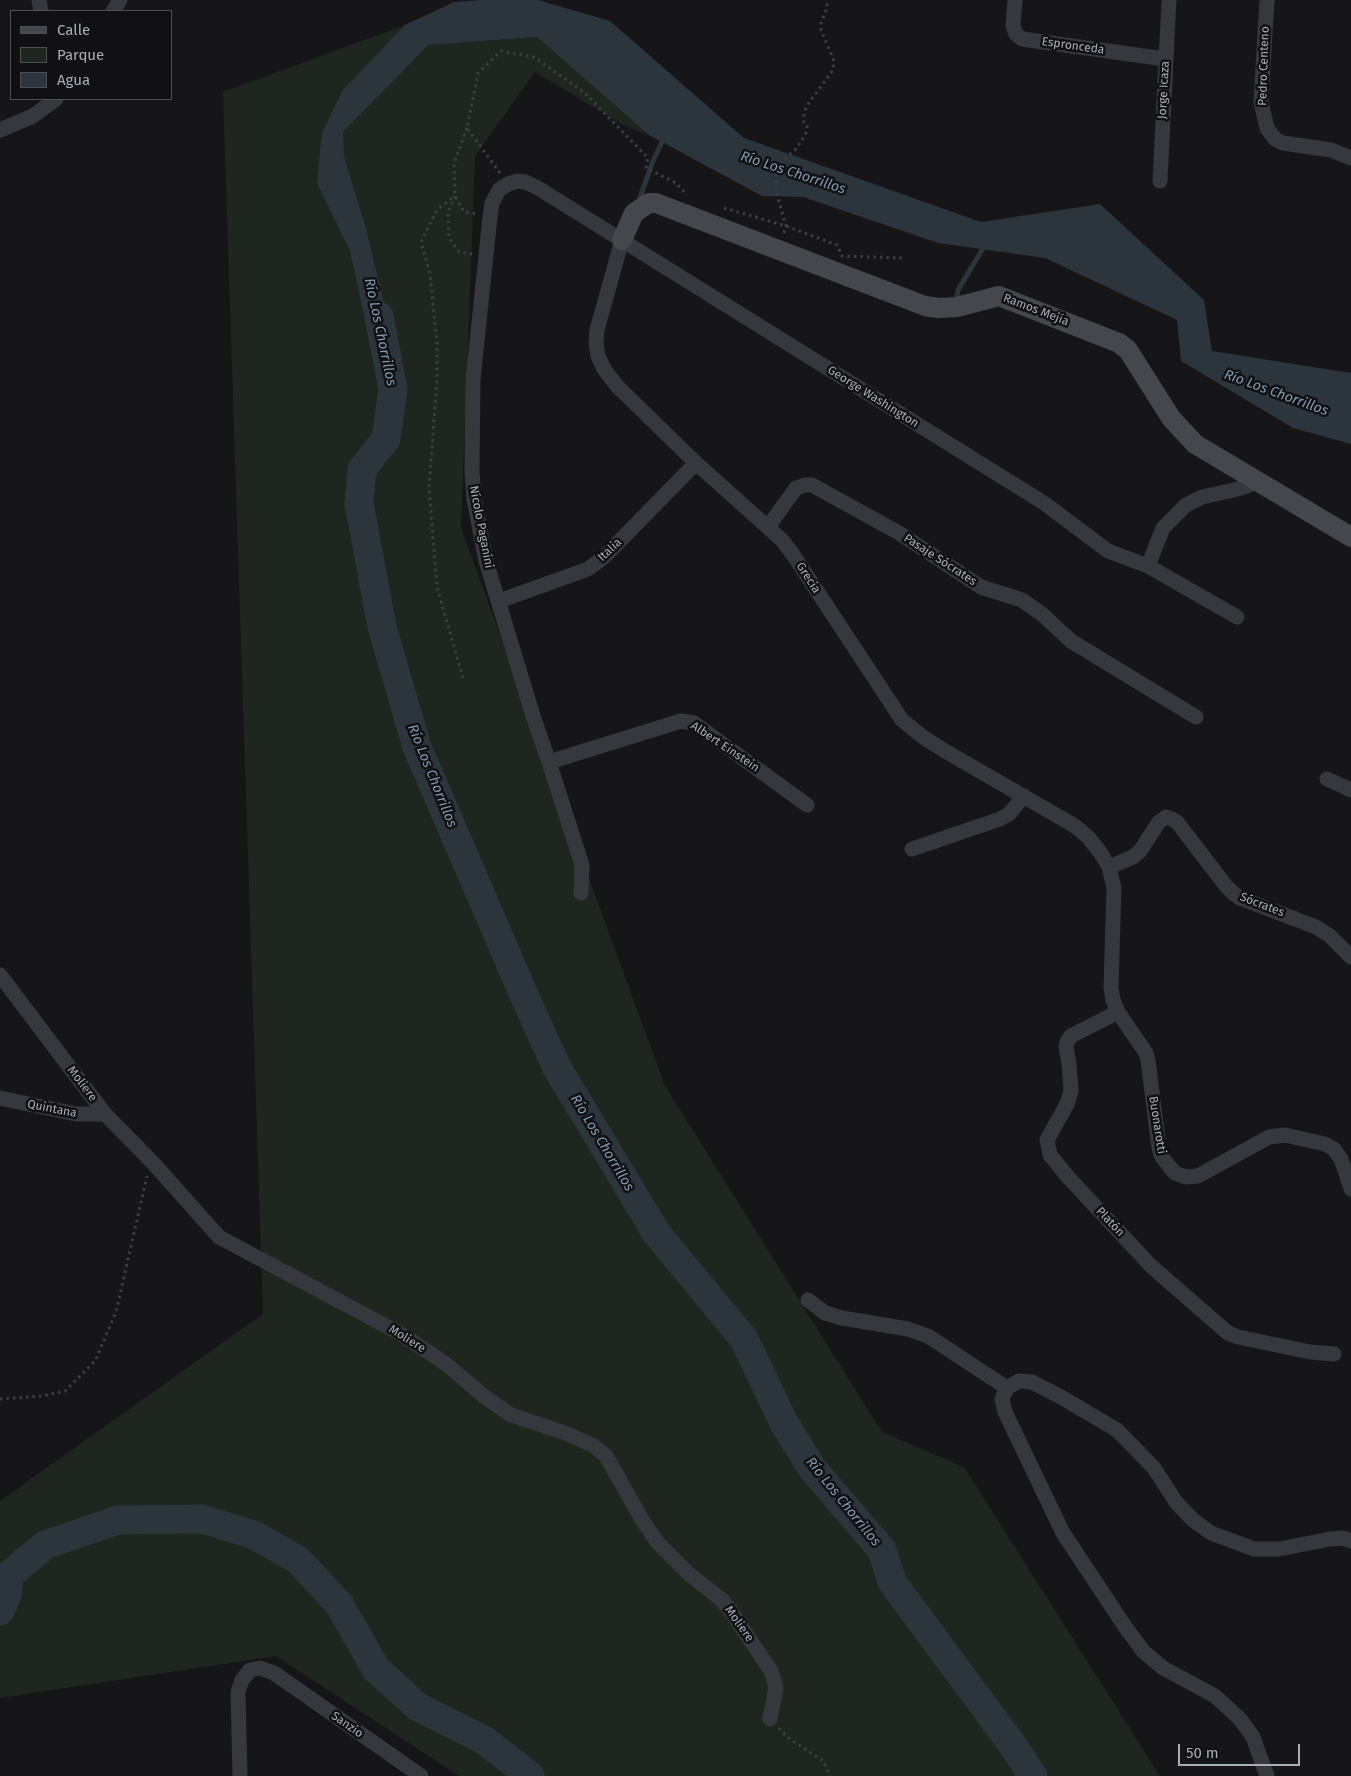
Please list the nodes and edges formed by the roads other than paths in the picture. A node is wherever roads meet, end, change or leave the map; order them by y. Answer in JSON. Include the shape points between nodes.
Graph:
{"nodes":[{"id":1,"x":1014,"y":0,"type":"edge"},
{"id":2,"x":1169,"y":0,"type":"edge"},
{"id":3,"x":1267,"y":0,"type":"edge"},
{"id":4,"x":1165,"y":59,"type":"junction"},
{"id":5,"x":53,"y":100,"type":"edge"},
{"id":6,"x":0,"y":130,"type":"edge"},
{"id":7,"x":1351,"y":158,"type":"edge"},
{"id":8,"x":1160,"y":181,"type":"dead end"},
{"id":9,"x":508,"y":184,"type":"joint"},
{"id":10,"x":622,"y":240,"type":"junction"},
{"id":11,"x":696,"y":463,"type":"junction"},
{"id":12,"x":1258,"y":482,"type":"junction"},
{"id":13,"x":768,"y":527,"type":"junction"},
{"id":14,"x":1351,"y":537,"type":"edge"},
{"id":15,"x":1148,"y":566,"type":"junction"},
{"id":16,"x":499,"y":601,"type":"junction"},
{"id":17,"x":1237,"y":617,"type":"dead end"},
{"id":18,"x":1196,"y":717,"type":"dead end"},
{"id":19,"x":549,"y":762,"type":"junction"},
{"id":20,"x":1327,"y":779,"type":"dead end"},
{"id":21,"x":1351,"y":790,"type":"edge"},
{"id":22,"x":1024,"y":796,"type":"junction"},
{"id":23,"x":807,"y":805,"type":"dead end"},
{"id":24,"x":912,"y":849,"type":"dead end"},
{"id":25,"x":1109,"y":867,"type":"junction"},
{"id":26,"x":581,"y":893,"type":"dead end"},
{"id":27,"x":1351,"y":957,"type":"edge"},
{"id":28,"x":0,"y":975,"type":"edge"},
{"id":29,"x":1118,"y":1012,"type":"junction"},
{"id":30,"x":0,"y":1098,"type":"edge"},
{"id":31,"x":105,"y":1114,"type":"junction"},
{"id":32,"x":1351,"y":1189,"type":"edge"},
{"id":33,"x":808,"y":1300,"type":"dead end"},
{"id":34,"x":1334,"y":1354,"type":"dead end"},
{"id":35,"x":1008,"y":1388,"type":"junction"},
{"id":36,"x":1351,"y":1541,"type":"edge"},
{"id":37,"x":770,"y":1719,"type":"road end"},
{"id":38,"x":240,"y":1776,"type":"edge"},
{"id":39,"x":421,"y":1776,"type":"edge"},
{"id":40,"x":1267,"y":1776,"type":"edge"}],
"edges":[{"from":1,"to":4,"type":"street","name":"Espronceda","via":[[1013,26],[1022,39]]},
{"from":2,"to":4,"type":"street","name":"Jorge Icaza"},
{"from":3,"to":7,"type":"street","name":"Pedro Centeno","via":[[1261,102],[1267,128],[1275,140],[1283,143],[1331,150]]},
{"from":4,"to":8,"type":"street","name":"Jorge Icaza"},
{"from":5,"to":6,"type":"street","via":[[33,116]]},
{"from":9,"to":10,"type":"street","name":"George Washington","via":[[518,181],[538,188]]},
{"from":9,"to":16,"type":"street","name":"Nícolo Paganini","via":[[499,190],[492,204],[473,379],[474,499],[486,561]]},
{"from":10,"to":11,"type":"street","name":"Grecia","via":[[597,330],[598,356],[617,386]]},
{"from":10,"to":12,"type":"street","name":"Ramos Mejía","via":[[634,213],[649,203],[656,203],[925,306],[957,307],[999,296],[1007,298],[1119,343],[1128,350],[1179,429],[1195,444]]},
{"from":10,"to":15,"type":"street","name":"George Washington","via":[[1044,503],[1108,551]]},
{"from":11,"to":13,"type":"street","name":"Grecia"},
{"from":11,"to":16,"type":"street","name":"Italia","via":[[604,558],[588,569]]},
{"from":12,"to":14,"type":"street","name":"Ramos Mejía"},
{"from":12,"to":15,"type":"street","via":[[1202,497],[1186,505],[1163,528]]},
{"from":13,"to":18,"type":"street","name":"Pasaje Sócrates","via":[[796,488],[812,485],[899,533],[981,587],[1022,600],[1071,641]]},
{"from":13,"to":22,"type":"street","name":"Grecia","via":[[794,556],[902,720],[945,751]]},
{"from":15,"to":17,"type":"street","name":"George Washington"},
{"from":16,"to":19,"type":"street","name":"Nícolo Paganini"},
{"from":19,"to":23,"type":"street","name":"Albert Einstein","via":[[681,721],[694,723]]},
{"from":19,"to":26,"type":"street","name":"Nícolo Paganini","via":[[582,865]]},
{"from":20,"to":21,"type":"street"},
{"from":22,"to":24,"type":"street","via":[[1009,814],[1000,819]]},
{"from":22,"to":25,"type":"street","name":"Grecia","via":[[1075,826],[1088,837]]},
{"from":25,"to":27,"type":"street","name":"Sócrates","via":[[1140,851],[1159,822],[1166,817],[1177,822],[1234,894],[1316,927]]},
{"from":25,"to":29,"type":"street","name":"Buonarotti","via":[[1114,888],[1112,988]]},
{"from":28,"to":31,"type":"street","name":"Moliere"},
{"from":29,"to":32,"type":"street","name":"Buonarotti","via":[[1146,1053],[1159,1148],[1175,1173],[1198,1176],[1269,1137],[1285,1136],[1325,1144],[1334,1149],[1341,1159]]},
{"from":29,"to":34,"type":"street","name":"Platón","via":[[1071,1036],[1066,1042],[1070,1091],[1067,1104],[1047,1140],[1050,1155],[1151,1266],[1228,1333],[1310,1352]]},
{"from":30,"to":31,"type":"street","name":"Quintana","via":[[76,1114]]},
{"from":31,"to":37,"type":"street","name":"Moliere","via":[[219,1237],[401,1334],[446,1364],[511,1415],[568,1434],[594,1446],[606,1456],[658,1543],[689,1574],[722,1600],[771,1671],[776,1687]]},
{"from":33,"to":35,"type":"street","via":[[825,1313],[928,1336]]},
{"from":35,"to":36,"type":"street","via":[[1019,1381],[1032,1382],[1117,1430],[1154,1468],[1176,1502],[1211,1533],[1254,1548],[1279,1549],[1330,1538]]},
{"from":35,"to":40,"type":"street","via":[[1002,1399],[1005,1412],[1063,1533],[1119,1618],[1143,1650],[1163,1668],[1215,1696],[1240,1719],[1252,1737]]},
{"from":38,"to":39,"type":"street","name":"Sanzio","via":[[238,1692],[250,1670],[260,1668],[274,1673]]}]}
